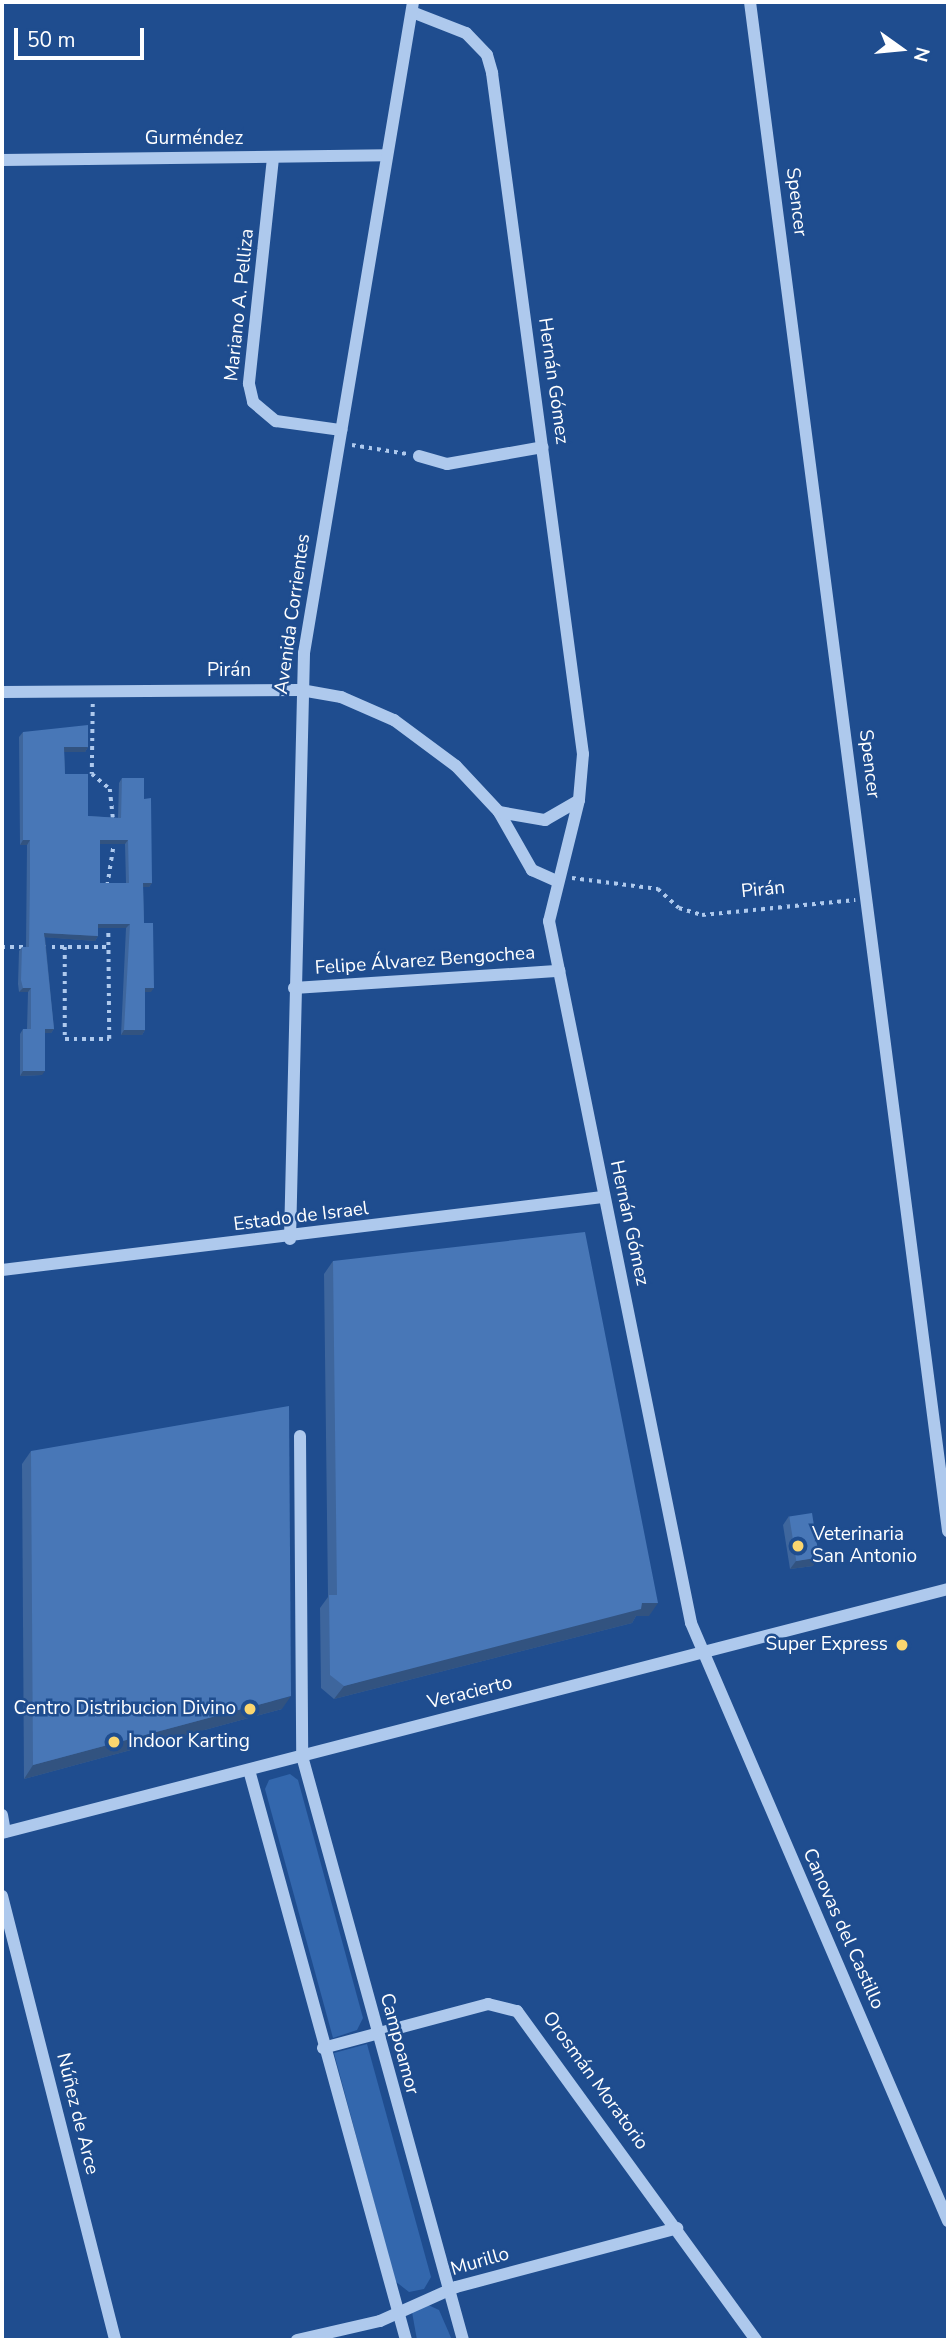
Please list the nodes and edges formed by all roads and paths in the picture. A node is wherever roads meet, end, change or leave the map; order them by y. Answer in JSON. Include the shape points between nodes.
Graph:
{"nodes":[{"id":1,"x":750,"y":2,"type":"edge"},
{"id":2,"x":412,"y":7,"type":"edge"},
{"id":3,"x":387,"y":155,"type":"junction"},
{"id":4,"x":273,"y":158,"type":"junction"},
{"id":5,"x":2,"y":160,"type":"edge"},
{"id":6,"x":340,"y":437,"type":"junction"},
{"id":7,"x":543,"y":447,"type":"junction"},
{"id":8,"x":419,"y":456,"type":"joint"},
{"id":9,"x":301,"y":690,"type":"junction"},
{"id":10,"x":94,"y":691,"type":"junction"},
{"id":11,"x":2,"y":692,"type":"edge"},
{"id":12,"x":579,"y":800,"type":"junction"},
{"id":13,"x":499,"y":812,"type":"junction"},
{"id":14,"x":113,"y":822,"type":"edge"},
{"id":15,"x":114,"y":835,"type":"edge"},
{"id":16,"x":557,"y":881,"type":"junction"},
{"id":17,"x":107,"y":895,"type":"edge"},
{"id":18,"x":867,"y":899,"type":"junction"},
{"id":19,"x":107,"y":921,"type":"edge"},
{"id":20,"x":2,"y":947,"type":"edge"},
{"id":21,"x":65,"y":947,"type":"junction"},
{"id":22,"x":108,"y":947,"type":"junction"},
{"id":23,"x":559,"y":971,"type":"junction"},
{"id":24,"x":294,"y":988,"type":"junction"},
{"id":25,"x":603,"y":1197,"type":"junction"},
{"id":26,"x":290,"y":1239,"type":"junction"},
{"id":27,"x":2,"y":1270,"type":"edge"},
{"id":28,"x":300,"y":1436,"type":"dead end"},
{"id":29,"x":948,"y":1531,"type":"edge"},
{"id":30,"x":948,"y":1589,"type":"edge"},
{"id":31,"x":702,"y":1654,"type":"junction"},
{"id":32,"x":302,"y":1756,"type":"junction"},
{"id":33,"x":248,"y":1770,"type":"junction"},
{"id":34,"x":2,"y":1815,"type":"edge"},
{"id":35,"x":4,"y":1833,"type":"edge"},
{"id":36,"x":2,"y":1896,"type":"edge"},
{"id":37,"x":376,"y":2033,"type":"junction"},
{"id":38,"x":323,"y":2048,"type":"junction"},
{"id":39,"x":948,"y":2221,"type":"edge"},
{"id":40,"x":677,"y":2228,"type":"junction"},
{"id":41,"x":445,"y":2292,"type":"junction"},
{"id":42,"x":395,"y":2313,"type":"junction"},
{"id":43,"x":115,"y":2340,"type":"edge"},
{"id":44,"x":297,"y":2340,"type":"edge"},
{"id":45,"x":406,"y":2340,"type":"edge"},
{"id":46,"x":463,"y":2340,"type":"edge"},
{"id":47,"x":756,"y":2340,"type":"edge"}],
"edges":[{"from":1,"to":18,"type":"street","name":"Spencer"},
{"from":2,"to":3,"type":"street","name":"Avenida Corrientes"},
{"from":2,"to":7,"type":"street","name":"Hernán Gómez","via":[[466,33],[487,55]]},
{"from":3,"to":4,"type":"street","name":"Gurméndez"},
{"from":3,"to":6,"type":"street","name":"Avenida Corrientes"},
{"from":4,"to":5,"type":"street","name":"Gurméndez"},
{"from":4,"to":6,"type":"street","name":"Mariano A. Pelliza","via":[[249,384],[253,402],[276,421]]},
{"from":6,"to":8,"type":"path"},
{"from":6,"to":9,"type":"street","name":"Avenida Corrientes"},
{"from":7,"to":8,"type":"street","via":[[447,464]]},
{"from":7,"to":12,"type":"street","name":"Hernán Gómez","via":[[583,754]]},
{"from":9,"to":10,"type":"street","name":"Pirán"},
{"from":9,"to":13,"type":"street","name":"Pirán","via":[[341,697],[394,720],[456,766]]},
{"from":9,"to":24,"type":"street","name":"Avenida Corrientes"},
{"from":10,"to":11,"type":"street","name":"Pirán"},
{"from":10,"to":14,"type":"path","via":[[92,774],[110,789]]},
{"from":12,"to":13,"type":"street","via":[[545,820]]},
{"from":12,"to":16,"type":"street","name":"Hernán Gómez"},
{"from":13,"to":16,"type":"street","name":"Pirán","via":[[532,870]]},
{"from":15,"to":17,"type":"path"},
{"from":16,"to":18,"type":"path","name":"Pirán","via":[[658,890],[679,908],[702,915]]},
{"from":16,"to":23,"type":"street","name":"Hernán Gómez","via":[[549,921]]},
{"from":18,"to":29,"type":"street","name":"Spencer"},
{"from":19,"to":22,"type":"path"},
{"from":20,"to":21,"type":"path"},
{"from":21,"to":22,"type":"path"},
{"from":21,"to":22,"type":"path","via":[[65,1039],[109,1039]]},
{"from":23,"to":24,"type":"street","name":"Felipe Álvarez Bengochea"},
{"from":23,"to":25,"type":"street","name":"Hernán Gómez"},
{"from":24,"to":26,"type":"street","name":"Avenida Corrientes"},
{"from":25,"to":26,"type":"street","name":"Estado de Israel"},
{"from":25,"to":31,"type":"street","name":"Hernán Gómez"},
{"from":26,"to":27,"type":"street","name":"Estado de Israel"},
{"from":28,"to":32,"type":"street","name":"Campoamor"},
{"from":30,"to":31,"type":"street","name":"Veracierto"},
{"from":31,"to":32,"type":"street","name":"Veracierto"},
{"from":31,"to":39,"type":"street","name":"Canovas del Castillo"},
{"from":32,"to":33,"type":"street","name":"Veracierto"},
{"from":32,"to":37,"type":"street","name":"Campoamor"},
{"from":33,"to":35,"type":"street","name":"Veracierto"},
{"from":33,"to":38,"type":"street"},
{"from":34,"to":35,"type":"street"},
{"from":36,"to":43,"type":"street","name":"Núñez de Arce"},
{"from":37,"to":38,"type":"street","name":"Orosmán Moratorio"},
{"from":37,"to":40,"type":"street","name":"Orosmán Moratorio","via":[[488,2004],[517,2011]]},
{"from":37,"to":41,"type":"street","name":"Campoamor"},
{"from":38,"to":42,"type":"street"},
{"from":40,"to":41,"type":"street","name":"Murillo"},
{"from":40,"to":47,"type":"street","name":"Orosmán Moratorio"},
{"from":41,"to":42,"type":"street","name":"Murillo"},
{"from":41,"to":46,"type":"street","name":"Campoamor"},
{"from":42,"to":44,"type":"street","name":"Murillo"},
{"from":42,"to":45,"type":"street"}]}
